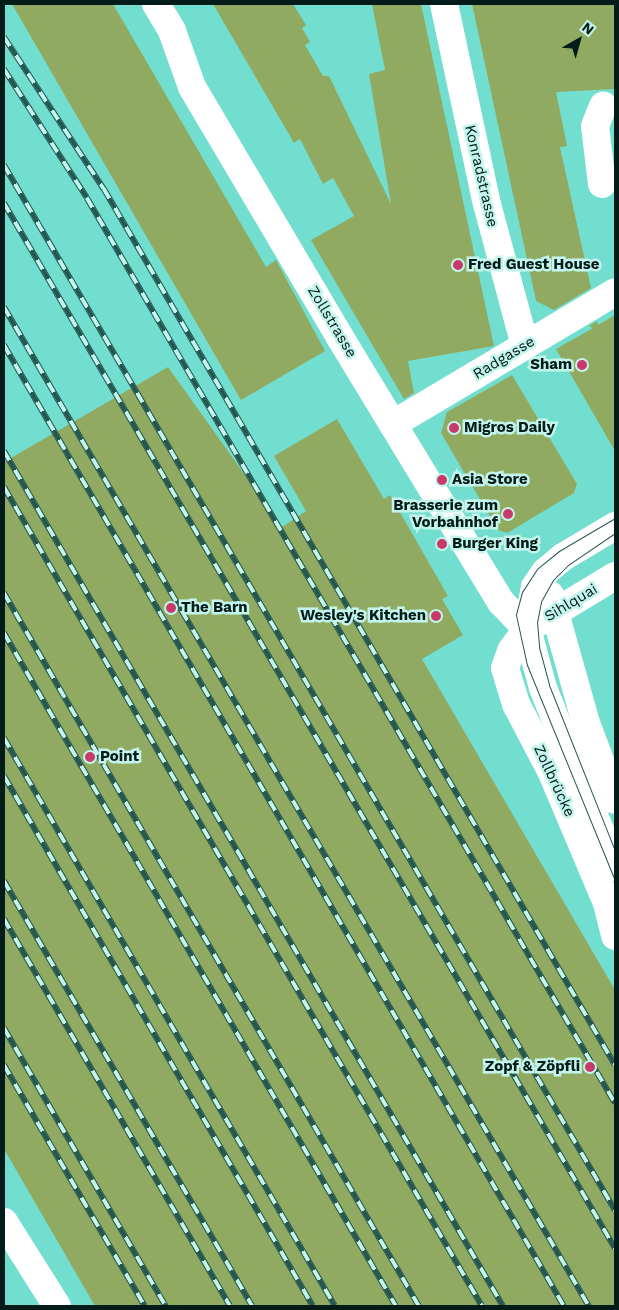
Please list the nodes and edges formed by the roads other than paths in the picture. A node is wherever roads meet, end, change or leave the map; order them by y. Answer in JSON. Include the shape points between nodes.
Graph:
{"nodes":[{"id":1,"x":156,"y":4,"type":"edge"},
{"id":2,"x":444,"y":4,"type":"edge"},
{"id":3,"x":603,"y":106,"type":"dead end"},
{"id":4,"x":602,"y":184,"type":"dead end"},
{"id":5,"x":615,"y":292,"type":"edge"},
{"id":6,"x":525,"y":346,"type":"junction"},
{"id":7,"x":393,"y":424,"type":"junction"},
{"id":8,"x":615,"y":526,"type":"edge"},
{"id":9,"x":563,"y":557,"type":"junction"},
{"id":10,"x":615,"y":576,"type":"edge"},
{"id":11,"x":554,"y":612,"type":"junction"},
{"id":12,"x":527,"y":629,"type":"junction"},
{"id":13,"x":615,"y":800,"type":"edge"},
{"id":14,"x":615,"y":868,"type":"edge"},
{"id":15,"x":615,"y":936,"type":"edge"},
{"id":16,"x":4,"y":1222,"type":"edge"},
{"id":17,"x":52,"y":1300,"type":"edge"}],
"edges":[{"from":1,"to":7,"type":"street","name":"Zollstrasse","via":[[172,31],[192,87]]},
{"from":2,"to":6,"type":"street","name":"Konradstrasse","via":[[487,204]]},
{"from":3,"to":4,"type":"street","via":[[595,126]]},
{"from":5,"to":6,"type":"street","name":"Radgasse"},
{"from":6,"to":7,"type":"street","name":"Radgasse"},
{"from":7,"to":12,"type":"street","name":"Zollstrasse","via":[[502,602]]},
{"from":8,"to":9,"type":"street"},
{"from":9,"to":11,"type":"street","via":[[552,579],[550,593]]},
{"from":9,"to":12,"type":"street","via":[[535,587]]},
{"from":10,"to":11,"type":"street","name":"Sihlquai"},
{"from":11,"to":12,"type":"street","name":"Sihlquai"},
{"from":11,"to":13,"type":"street"},
{"from":12,"to":14,"type":"street","name":"Zollbrücke","via":[[543,688]]},
{"from":12,"to":15,"type":"street","name":"Zollbrücke","via":[[511,651],[505,668],[516,704],[552,772],[607,903]]},
{"from":16,"to":17,"type":"street"}]}
